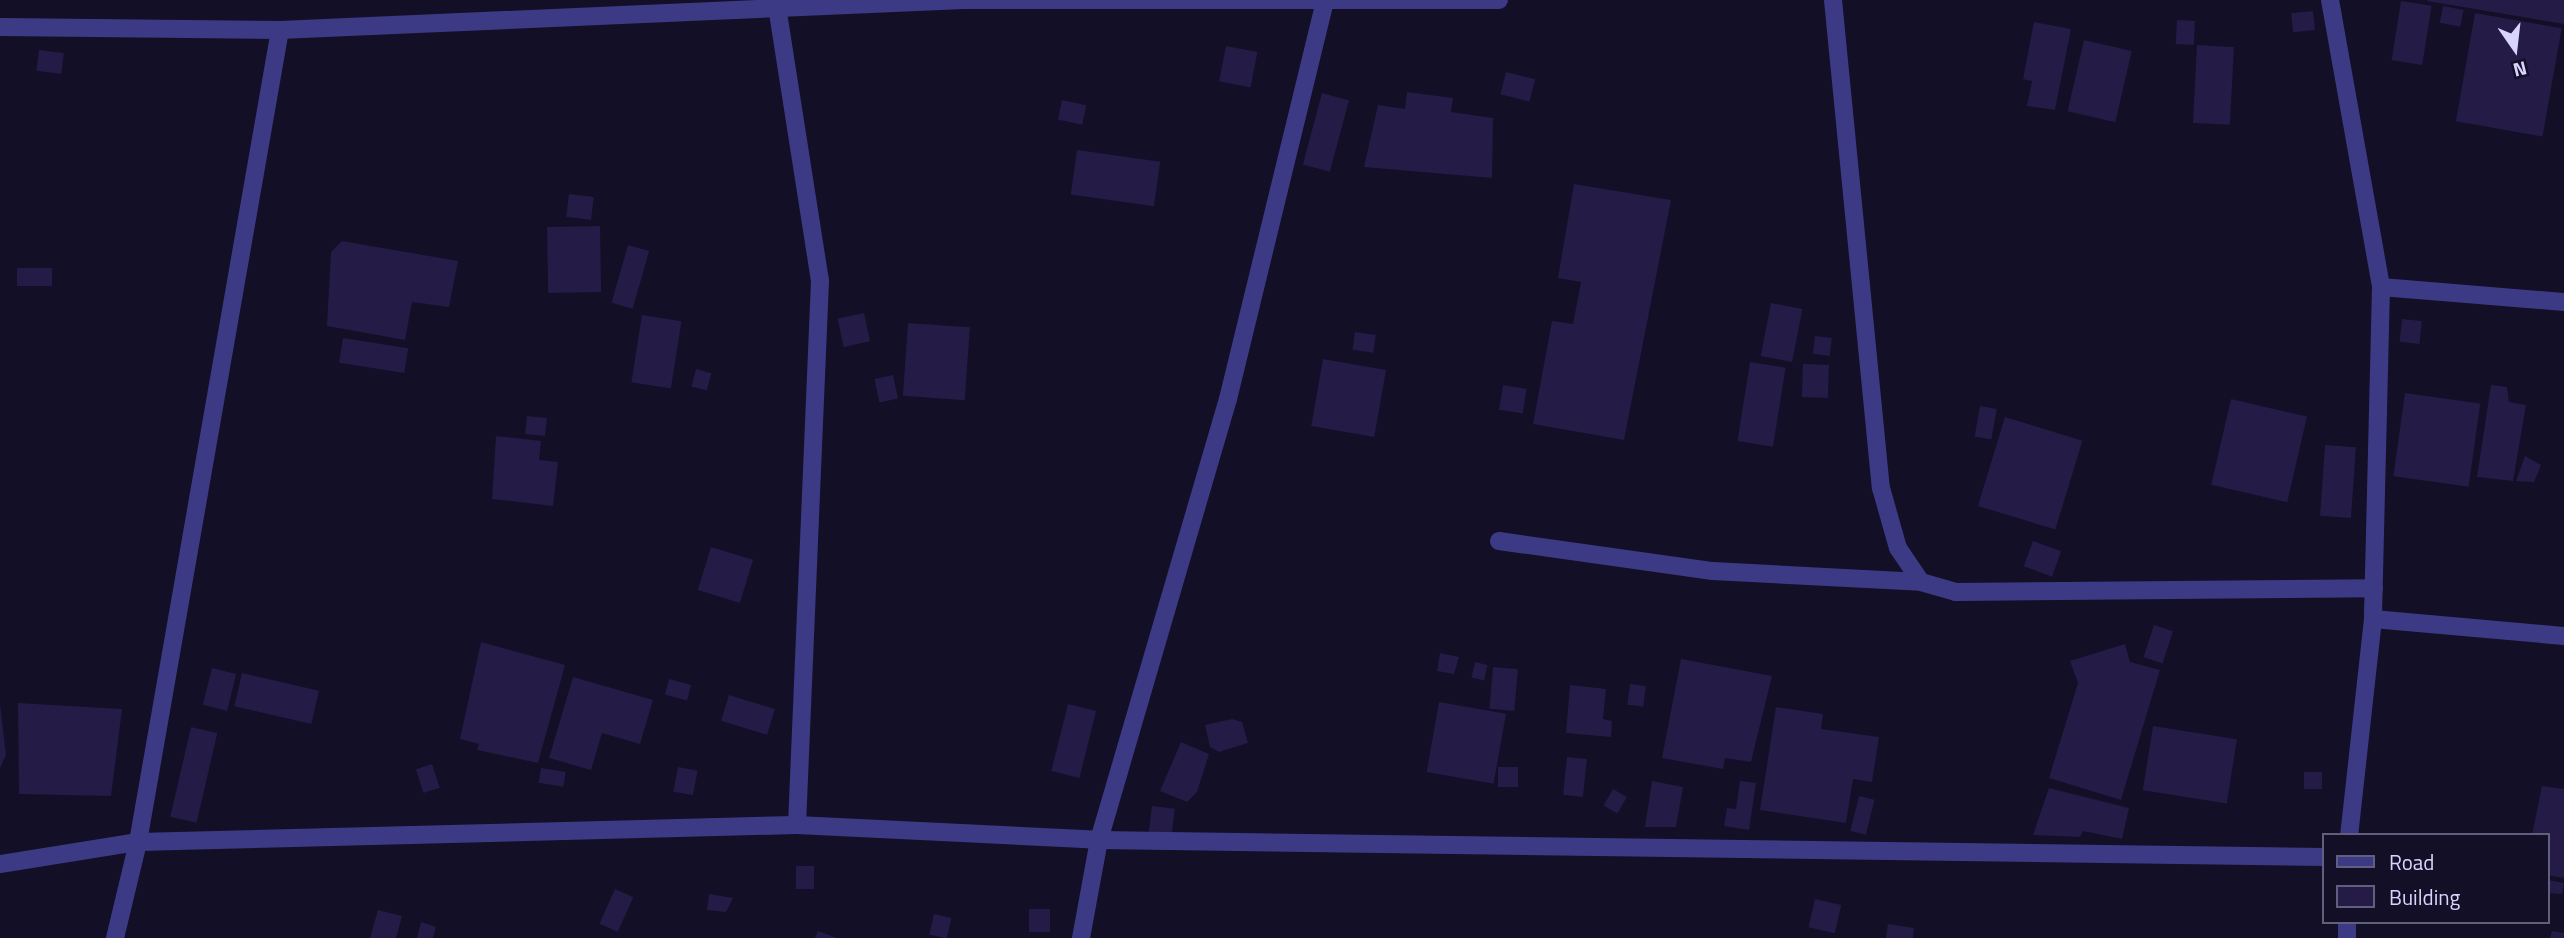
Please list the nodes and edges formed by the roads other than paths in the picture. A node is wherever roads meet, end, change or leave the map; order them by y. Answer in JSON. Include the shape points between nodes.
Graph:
{"nodes":[{"id":1,"x":1499,"y":0,"type":"edge"},
{"id":2,"x":1833,"y":0,"type":"edge"},
{"id":3,"x":2330,"y":0,"type":"edge"},
{"id":4,"x":1324,"y":2,"type":"edge"},
{"id":5,"x":776,"y":4,"type":"edge"},
{"id":6,"x":0,"y":27,"type":"edge"},
{"id":7,"x":280,"y":30,"type":"junction"},
{"id":8,"x":2381,"y":287,"type":"junction"},
{"id":9,"x":2564,"y":302,"type":"edge"},
{"id":10,"x":1499,"y":541,"type":"dead end"},
{"id":11,"x":1921,"y":582,"type":"junction"},
{"id":12,"x":2374,"y":588,"type":"junction"},
{"id":13,"x":2373,"y":619,"type":"junction"},
{"id":14,"x":2564,"y":636,"type":"edge"},
{"id":15,"x":797,"y":825,"type":"junction"},
{"id":16,"x":2349,"y":833,"type":"edge"},
{"id":17,"x":1099,"y":840,"type":"junction"},
{"id":18,"x":138,"y":842,"type":"junction"},
{"id":19,"x":2322,"y":857,"type":"edge"},
{"id":20,"x":0,"y":864,"type":"edge"},
{"id":21,"x":115,"y":938,"type":"edge"},
{"id":22,"x":1081,"y":938,"type":"edge"}],
"edges":[{"from":1,"to":4,"type":"street"},
{"from":2,"to":11,"type":"street","via":[[1881,488],[1898,548]]},
{"from":3,"to":8,"type":"street"},
{"from":4,"to":5,"type":"street"},
{"from":4,"to":17,"type":"street","via":[[1228,399]]},
{"from":5,"to":7,"type":"street"},
{"from":5,"to":15,"type":"street","via":[[820,281]]},
{"from":6,"to":7,"type":"street"},
{"from":7,"to":18,"type":"street"},
{"from":8,"to":9,"type":"street"},
{"from":8,"to":12,"type":"street"},
{"from":10,"to":11,"type":"street","via":[[1713,571]]},
{"from":11,"to":12,"type":"street","via":[[1956,592]]},
{"from":12,"to":13,"type":"street"},
{"from":13,"to":14,"type":"street"},
{"from":13,"to":16,"type":"street"},
{"from":15,"to":17,"type":"street"},
{"from":15,"to":18,"type":"street"},
{"from":17,"to":19,"type":"street"},
{"from":17,"to":22,"type":"street"},
{"from":18,"to":20,"type":"street"},
{"from":18,"to":21,"type":"street"}]}
